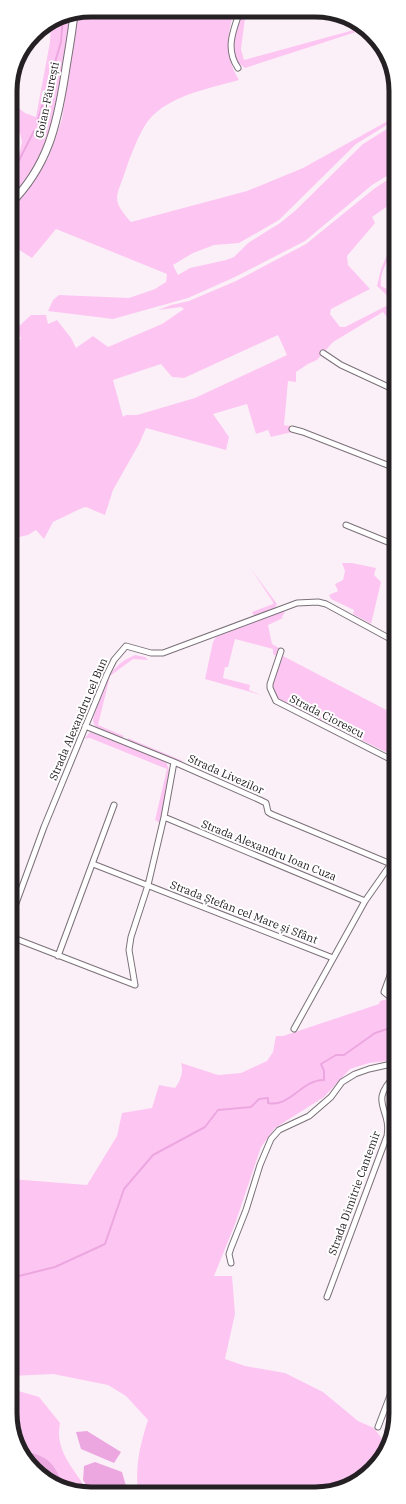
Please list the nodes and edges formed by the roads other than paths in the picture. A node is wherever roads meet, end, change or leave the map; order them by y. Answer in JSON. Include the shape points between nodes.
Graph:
{"nodes":[{"id":1,"x":238,"y":17,"type":"edge"},
{"id":2,"x":73,"y":19,"type":"edge"},
{"id":3,"x":238,"y":68,"type":"dead end"},
{"id":4,"x":17,"y":196,"type":"edge"},
{"id":5,"x":323,"y":353,"type":"dead end"},
{"id":6,"x":389,"y":387,"type":"edge"},
{"id":7,"x":292,"y":429,"type":"dead end"},
{"id":8,"x":389,"y":466,"type":"edge"},
{"id":9,"x":346,"y":525,"type":"dead end"},
{"id":10,"x":389,"y":542,"type":"edge"},
{"id":11,"x":389,"y":638,"type":"edge"},
{"id":12,"x":281,"y":651,"type":"dead end"},
{"id":13,"x":85,"y":726,"type":"junction"},
{"id":14,"x":389,"y":758,"type":"edge"},
{"id":15,"x":174,"y":762,"type":"junction"},
{"id":16,"x":114,"y":805,"type":"dead end"},
{"id":17,"x":164,"y":817,"type":"junction"},
{"id":18,"x":389,"y":861,"type":"edge"},
{"id":19,"x":93,"y":864,"type":"junction"},
{"id":20,"x":389,"y":868,"type":"edge"},
{"id":21,"x":148,"y":885,"type":"junction"},
{"id":22,"x":17,"y":898,"type":"edge"},
{"id":23,"x":365,"y":900,"type":"junction"},
{"id":24,"x":17,"y":940,"type":"edge"},
{"id":25,"x":58,"y":956,"type":"junction"},
{"id":26,"x":333,"y":958,"type":"junction"},
{"id":27,"x":389,"y":978,"type":"edge"},
{"id":28,"x":389,"y":996,"type":"edge"},
{"id":29,"x":294,"y":1029,"type":"dead end"},
{"id":30,"x":389,"y":1065,"type":"edge"},
{"id":31,"x":389,"y":1085,"type":"edge"},
{"id":32,"x":231,"y":1263,"type":"dead end"},
{"id":33,"x":327,"y":1297,"type":"dead end"},
{"id":34,"x":389,"y":1398,"type":"edge"},
{"id":35,"x":378,"y":1427,"type":"dead end"}],
"edges":[{"from":1,"to":3,"type":"street","via":[[230,43]]},
{"from":2,"to":4,"type":"street","name":"Goian-Făurești","via":[[54,131],[35,174]]},
{"from":5,"to":6,"type":"street","via":[[341,365]]},
{"from":7,"to":8,"type":"street"},
{"from":9,"to":10,"type":"street"},
{"from":11,"to":13,"type":"street","name":"Strada Alexandru cel Bun","via":[[326,604],[308,602],[283,608],[163,653],[151,653],[126,646],[106,674]]},
{"from":12,"to":14,"type":"street","name":"Strada Ciorescu","via":[[270,684],[276,700]]},
{"from":13,"to":15,"type":"street","name":"Strada Livezilor"},
{"from":13,"to":22,"type":"street","name":"Strada Alexandru cel Bun"},
{"from":15,"to":17,"type":"street"},
{"from":15,"to":18,"type":"street","name":"Strada Livezilor","via":[[266,803],[271,814]]},
{"from":16,"to":19,"type":"street"},
{"from":17,"to":21,"type":"street"},
{"from":17,"to":23,"type":"street","name":"Strada Alexandru Ioan Cuza"},
{"from":19,"to":21,"type":"street","name":"Strada Ștefan cel Mare și Sfânt"},
{"from":19,"to":25,"type":"street"},
{"from":20,"to":23,"type":"street"},
{"from":21,"to":25,"type":"street","via":[[129,950],[135,985]]},
{"from":21,"to":26,"type":"street","name":"Strada Ștefan cel Mare și Sfânt"},
{"from":23,"to":26,"type":"street"},
{"from":24,"to":25,"type":"street"},
{"from":26,"to":29,"type":"street"},
{"from":27,"to":28,"type":"street","via":[[385,989],[385,994]]},
{"from":30,"to":32,"type":"street","via":[[369,1069],[342,1082],[317,1110],[279,1130],[271,1139],[229,1254]]},
{"from":31,"to":33,"type":"street","name":"Strada Dimitrie Cantemir","via":[[381,1097],[387,1136]]},
{"from":34,"to":35,"type":"street"}]}
